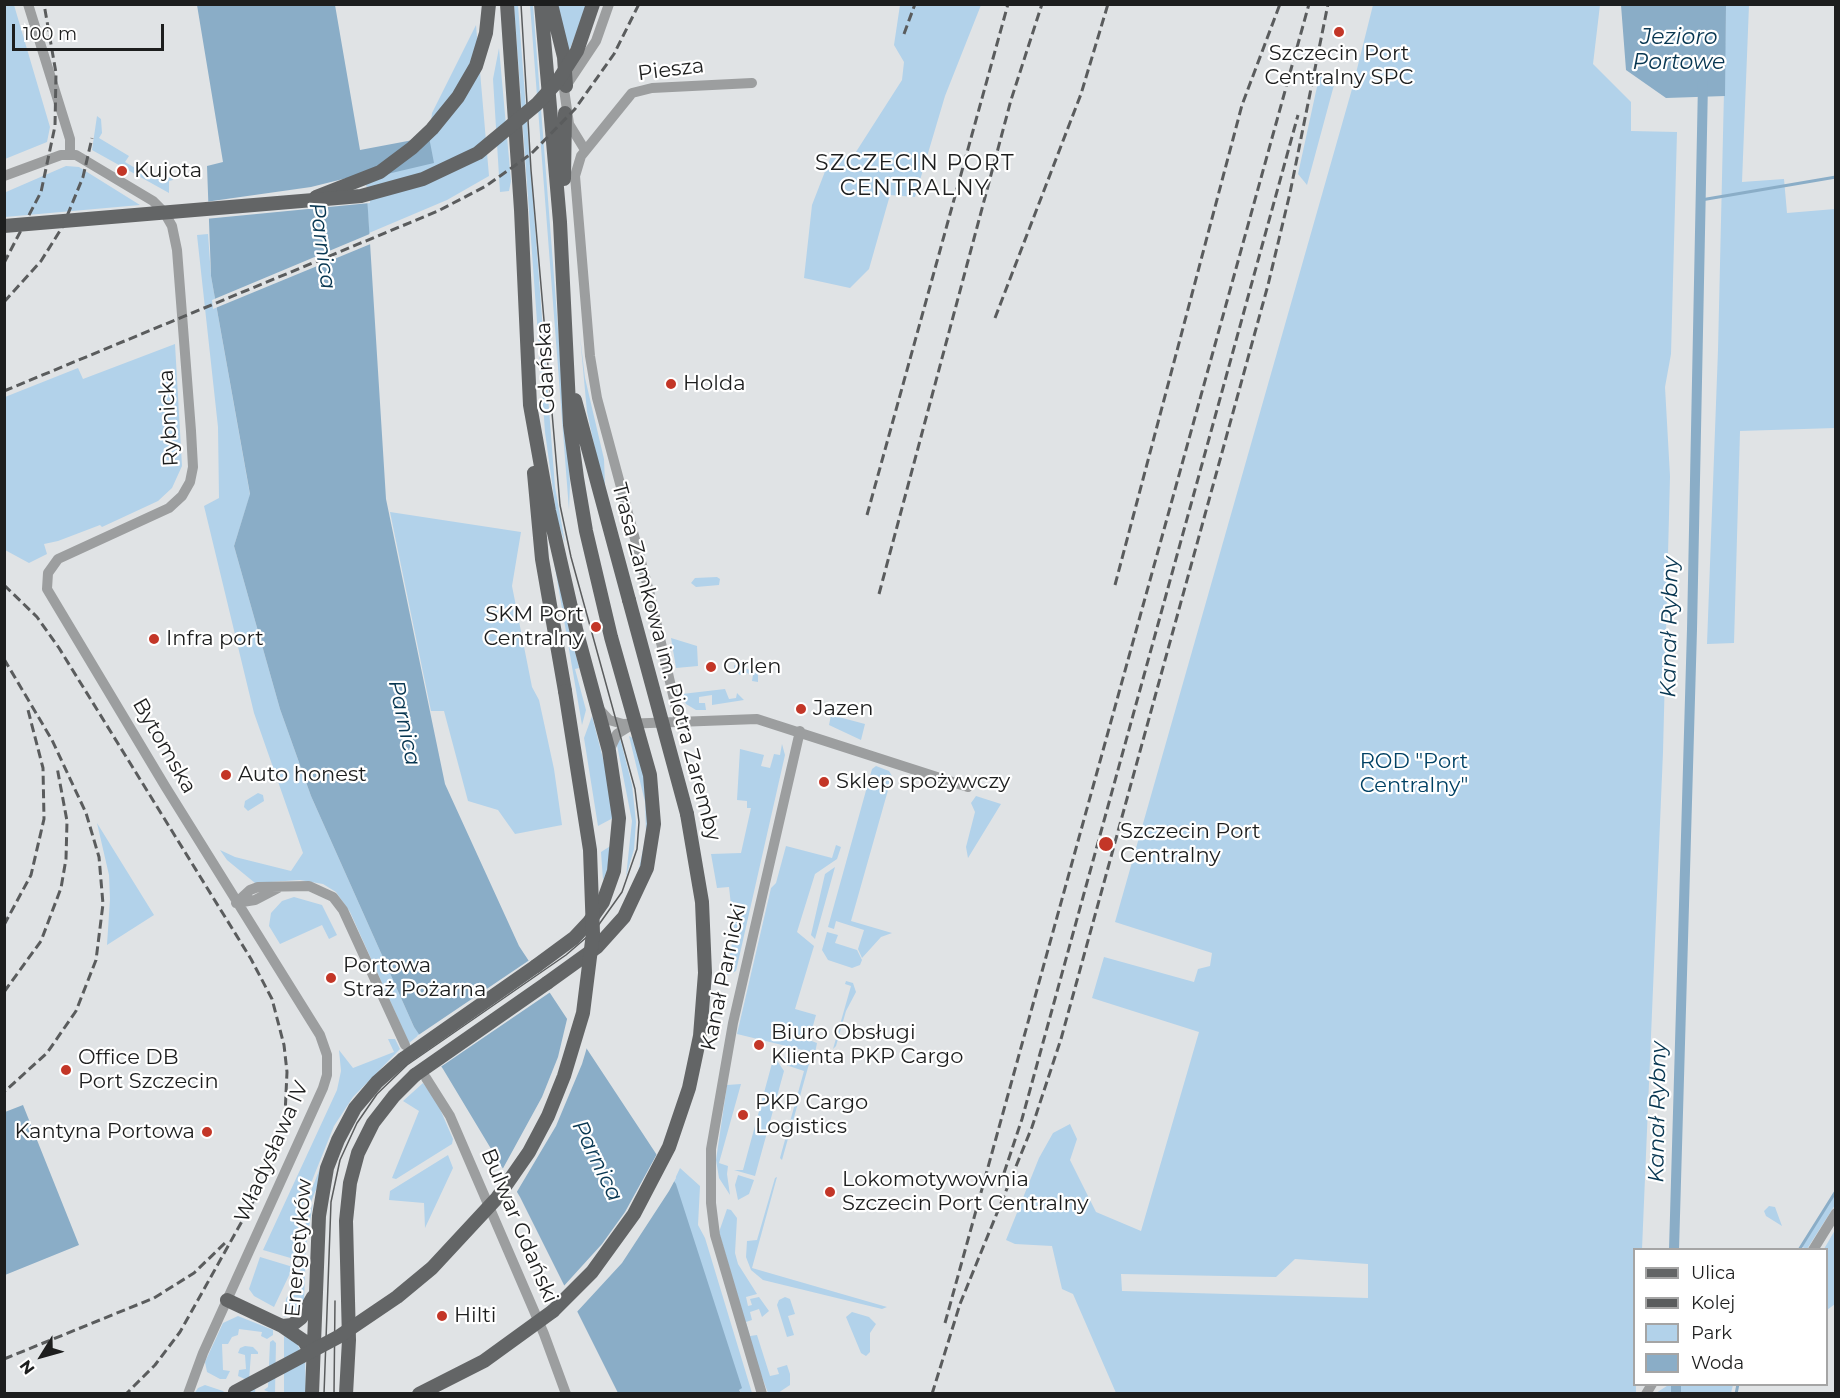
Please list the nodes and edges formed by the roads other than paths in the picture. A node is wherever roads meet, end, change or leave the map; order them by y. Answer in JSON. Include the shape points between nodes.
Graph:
{"nodes":[{"id":1,"x":28,"y":4,"type":"edge"},
{"id":2,"x":489,"y":4,"type":"edge"},
{"id":3,"x":507,"y":4,"type":"edge"},
{"id":4,"x":541,"y":4,"type":"edge"},
{"id":5,"x":551,"y":4,"type":"edge"},
{"id":6,"x":593,"y":4,"type":"edge"},
{"id":7,"x":609,"y":4,"type":"edge"},
{"id":8,"x":752,"y":82,"type":"dead end"},
{"id":9,"x":566,"y":86,"type":"junction"},
{"id":10,"x":565,"y":113,"type":"junction"},
{"id":11,"x":585,"y":150,"type":"junction"},
{"id":12,"x":70,"y":154,"type":"junction"},
{"id":13,"x":4,"y":176,"type":"edge"},
{"id":14,"x":304,"y":200,"type":"junction"},
{"id":15,"x":560,"y":222,"type":"junction"},
{"id":16,"x":4,"y":226,"type":"edge"},
{"id":17,"x":564,"y":330,"type":"junction"},
{"id":18,"x":530,"y":405,"type":"junction"},
{"id":19,"x":47,"y":575,"type":"joint"},
{"id":20,"x":595,"y":703,"type":"junction"},
{"id":21,"x":679,"y":721,"type":"junction"},
{"id":22,"x":636,"y":723,"type":"junction"},
{"id":23,"x":800,"y":730,"type":"junction"},
{"id":24,"x":609,"y":751,"type":"junction"},
{"id":25,"x":968,"y":787,"type":"dead end"},
{"id":26,"x":236,"y":903,"type":"junction"},
{"id":27,"x":256,"y":933,"type":"joint"},
{"id":28,"x":536,"y":966,"type":"joint"},
{"id":29,"x":548,"y":983,"type":"joint"},
{"id":30,"x":404,"y":1052,"type":"junction"},
{"id":31,"x":420,"y":1077,"type":"junction"},
{"id":32,"x":1836,"y":1213,"type":"edge"},
{"id":33,"x":1814,"y":1248,"type":"edge"},
{"id":34,"x":316,"y":1280,"type":"junction"},
{"id":35,"x":227,"y":1300,"type":"junction"},
{"id":36,"x":282,"y":1326,"type":"junction"},
{"id":37,"x":313,"y":1356,"type":"junction"},
{"id":38,"x":188,"y":1394,"type":"edge"},
{"id":39,"x":231,"y":1394,"type":"edge"},
{"id":40,"x":312,"y":1394,"type":"edge"},
{"id":41,"x":346,"y":1394,"type":"edge"},
{"id":42,"x":419,"y":1394,"type":"edge"},
{"id":43,"x":566,"y":1394,"type":"edge"},
{"id":44,"x":762,"y":1394,"type":"edge"}],
"edges":[{"from":1,"to":12,"type":"street","via":[[70,139]]},
{"from":2,"to":14,"type":"main road","bridge":true,"via":[[486,33],[476,66],[432,129],[380,172]]},
{"from":3,"to":18,"type":"main road","name":"Gdańska"},
{"from":4,"to":15,"type":"main road","name":"Gdańska"},
{"from":5,"to":9,"type":"main road","via":[[564,57]]},
{"from":6,"to":14,"type":"main road","bridge":true,"via":[[583,38],[557,82],[519,122],[478,153],[400,187],[362,196]]},
{"from":7,"to":9,"type":"street","via":[[596,41]]},
{"from":8,"to":11,"type":"street","name":"Piesza","via":[[636,91],[619,105]]},
{"from":9,"to":10,"type":"street"},
{"from":10,"to":11,"type":"street"},
{"from":10,"to":15,"type":"main road","via":[[566,198]]},
{"from":11,"to":21,"type":"street","name":"Gdańska","via":[[577,165],[575,183],[594,383]]},
{"from":12,"to":13,"type":"street"},
{"from":12,"to":19,"type":"street","name":"Rybnicka","via":[[144,195],[166,214],[174,230],[191,431],[191,480],[172,506],[60,558]]},
{"from":14,"to":16,"type":"main road","bridge":true},
{"from":15,"to":17,"type":"main road","name":"Gdańska"},
{"from":17,"to":22,"type":"main road","name":"Gdańska","via":[[582,511]]},
{"from":17,"to":42,"type":"main road","name":"Trasa Zamkowa im. Piotra Zaremby","bridge":true,"via":[[581,426],[683,796],[702,902],[704,1004],[689,1088],[673,1136],[651,1185],[615,1242],[554,1311],[511,1344]]},
{"from":18,"to":20,"type":"main road","name":"Gdańska","via":[[549,511]]},
{"from":18,"to":39,"type":"main road","bridge":true,"via":[[539,537],[590,849],[593,933],[583,1013],[564,1076],[548,1116],[506,1187],[432,1268],[338,1337]]},
{"from":19,"to":26,"type":"street","name":"Bytomska","via":[[50,594]]},
{"from":20,"to":22,"type":"street","via":[[609,720]]},
{"from":20,"to":24,"type":"main road","name":"Gdańska"},
{"from":21,"to":22,"type":"street"},
{"from":21,"to":23,"type":"street","via":[[748,717]]},
{"from":22,"to":24,"type":"street","via":[[617,734]]},
{"from":22,"to":29,"type":"main road","name":"Gdańska","via":[[653,802],[654,835],[647,868],[633,901],[611,933]]},
{"from":23,"to":25,"type":"street"},
{"from":23,"to":44,"type":"street","name":"Kanał Parnicki","via":[[733,1023],[711,1149],[715,1235]]},
{"from":24,"to":28,"type":"main road","name":"Gdańska","via":[[619,818],[611,883],[584,929]]},
{"from":26,"to":27,"type":"street","name":"Bytomska"},
{"from":26,"to":30,"type":"street","via":[[254,888],[312,886],[337,901]]},
{"from":27,"to":35,"type":"street","name":"Władysława IV","via":[[320,1035],[328,1068],[323,1088]]},
{"from":28,"to":30,"type":"main road","name":"Energetyków","bridge":true},
{"from":29,"to":31,"type":"main road","name":"Energetyków","bridge":true},
{"from":30,"to":34,"type":"main road","name":"Energetyków","via":[[363,1098],[334,1148],[320,1202]]},
{"from":31,"to":41,"type":"main road","name":"Energetyków","via":[[393,1096],[373,1123],[357,1156],[350,1183],[346,1221]]},
{"from":31,"to":43,"type":"street","name":"Bulwar Gdański","via":[[450,1116]]},
{"from":32,"to":33,"type":"street"},
{"from":34,"to":36,"type":"main road","via":[[306,1313],[294,1323]]},
{"from":34,"to":37,"type":"main road","name":"Energetyków"},
{"from":35,"to":36,"type":"main road"},
{"from":35,"to":38,"type":"street","name":"Władysława IV"},
{"from":36,"to":37,"type":"main road","via":[[303,1341]]},
{"from":37,"to":40,"type":"main road","name":"Energetyków"}]}
